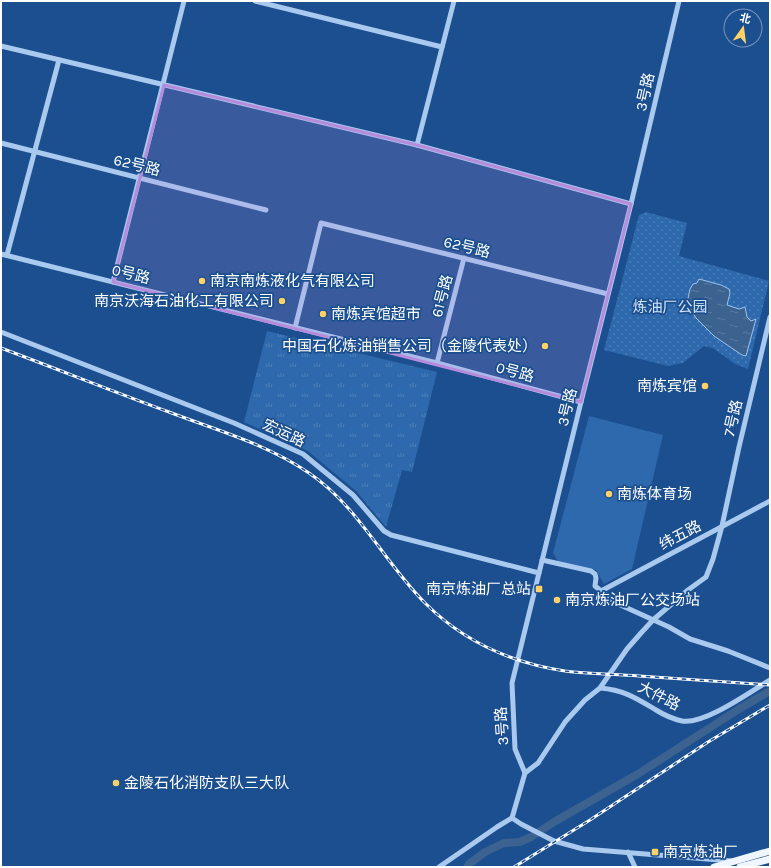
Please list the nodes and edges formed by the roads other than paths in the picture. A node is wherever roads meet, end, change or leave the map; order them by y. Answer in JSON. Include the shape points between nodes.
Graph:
{"nodes":[{"id":1,"x":184,"y":1,"type":"edge"},
{"id":2,"x":255,"y":1,"type":"edge"},
{"id":3,"x":454,"y":1,"type":"edge"},
{"id":4,"x":679,"y":1,"type":"edge"},
{"id":5,"x":1,"y":46,"type":"edge"},
{"id":6,"x":442,"y":47,"type":"junction"},
{"id":7,"x":59,"y":60,"type":"junction"},
{"id":8,"x":164,"y":85,"type":"junction"},
{"id":9,"x":1,"y":143,"type":"edge"},
{"id":10,"x":417,"y":145,"type":"junction"},
{"id":11,"x":35,"y":152,"type":"junction"},
{"id":12,"x":140,"y":178,"type":"junction"},
{"id":13,"x":631,"y":204,"type":"junction"},
{"id":14,"x":266,"y":210,"type":"dead end"},
{"id":15,"x":1,"y":254,"type":"edge"},
{"id":16,"x":7,"y":255,"type":"junction"},
{"id":17,"x":464,"y":258,"type":"junction"},
{"id":18,"x":113,"y":282,"type":"junction"},
{"id":19,"x":608,"y":294,"type":"junction"},
{"id":20,"x":770,"y":317,"type":"edge"},
{"id":21,"x":295,"y":328,"type":"junction"},
{"id":22,"x":1,"y":332,"type":"edge"},
{"id":23,"x":437,"y":363,"type":"junction"},
{"id":24,"x":581,"y":402,"type":"junction"},
{"id":25,"x":770,"y":501,"type":"edge"},
{"id":26,"x":722,"y":526,"type":"junction"},
{"id":27,"x":542,"y":560,"type":"junction"},
{"id":28,"x":539,"y":573,"type":"junction"},
{"id":29,"x":601,"y":591,"type":"junction"},
{"id":30,"x":653,"y":620,"type":"junction"},
{"id":31,"x":770,"y":668,"type":"edge"},
{"id":32,"x":770,"y":680,"type":"edge"},
{"id":33,"x":600,"y":688,"type":"junction"},
{"id":34,"x":525,"y":773,"type":"junction"},
{"id":35,"x":512,"y":818,"type":"junction"},
{"id":36,"x":770,"y":851,"type":"edge"},
{"id":37,"x":628,"y":852,"type":"junction"},
{"id":38,"x":770,"y":858,"type":"edge"},
{"id":39,"x":738,"y":864,"type":"edge"},
{"id":40,"x":439,"y":867,"type":"edge"},
{"id":41,"x":635,"y":867,"type":"edge"},
{"id":42,"x":714,"y":867,"type":"edge"}],
"edges":[{"from":1,"to":8,"type":"street"},
{"from":2,"to":6,"type":"street"},
{"from":3,"to":6,"type":"street"},
{"from":4,"to":13,"type":"street","name":"3号路"},
{"from":5,"to":7,"type":"street"},
{"from":6,"to":10,"type":"street"},
{"from":7,"to":8,"type":"street"},
{"from":7,"to":11,"type":"street"},
{"from":8,"to":10,"type":"street"},
{"from":8,"to":12,"type":"street"},
{"from":9,"to":11,"type":"street","name":"62号路"},
{"from":10,"to":13,"type":"street"},
{"from":11,"to":12,"type":"street","name":"62号路"},
{"from":11,"to":16,"type":"street"},
{"from":12,"to":14,"type":"street","name":"62号路"},
{"from":12,"to":18,"type":"street"},
{"from":13,"to":19,"type":"street","name":"3号路"},
{"from":15,"to":16,"type":"street","name":"0号路"},
{"from":16,"to":18,"type":"street","name":"0号路"},
{"from":17,"to":19,"type":"street","name":"62号路"},
{"from":17,"to":21,"type":"street","name":"62号路","via":[[321,223]]},
{"from":17,"to":23,"type":"street","name":"61号路"},
{"from":18,"to":21,"type":"street","name":"0号路"},
{"from":19,"to":24,"type":"street","name":"3号路"},
{"from":20,"to":26,"type":"street","name":"7号路"},
{"from":21,"to":23,"type":"street","name":"0号路"},
{"from":22,"to":28,"type":"street","name":"宏运路","via":[[234,423],[303,454],[353,495],[384,531],[391,535]]},
{"from":23,"to":24,"type":"street","name":"0号路"},
{"from":24,"to":27,"type":"street","name":"3号路"},
{"from":25,"to":26,"type":"street","name":"纬五路"},
{"from":26,"to":29,"type":"street","name":"纬五路"},
{"from":26,"to":30,"type":"street","name":"7号路","via":[[706,577]]},
{"from":27,"to":28,"type":"street","name":"3号路"},
{"from":27,"to":29,"type":"street","via":[[591,571],[595,574],[595,586]]},
{"from":28,"to":34,"type":"street","name":"3号路","via":[[512,683],[515,749]]},
{"from":29,"to":30,"type":"street","via":[[616,602]]},
{"from":30,"to":31,"type":"street","via":[[690,639]]},
{"from":30,"to":33,"type":"street","name":"7号路","via":[[627,648]]},
{"from":32,"to":33,"type":"street","name":"大件路","via":[[709,716],[694,721],[682,721],[667,716],[627,693]]},
{"from":33,"to":34,"type":"street","name":"7号路","via":[[565,722],[538,763]]},
{"from":34,"to":35,"type":"street"},
{"from":35,"to":37,"type":"street","via":[[554,841],[583,849]]},
{"from":35,"to":40,"type":"street"},
{"from":36,"to":39,"type":"main road"},
{"from":37,"to":39,"type":"street"},
{"from":37,"to":41,"type":"street"},
{"from":38,"to":39,"type":"main road"},
{"from":39,"to":42,"type":"main road"}]}
